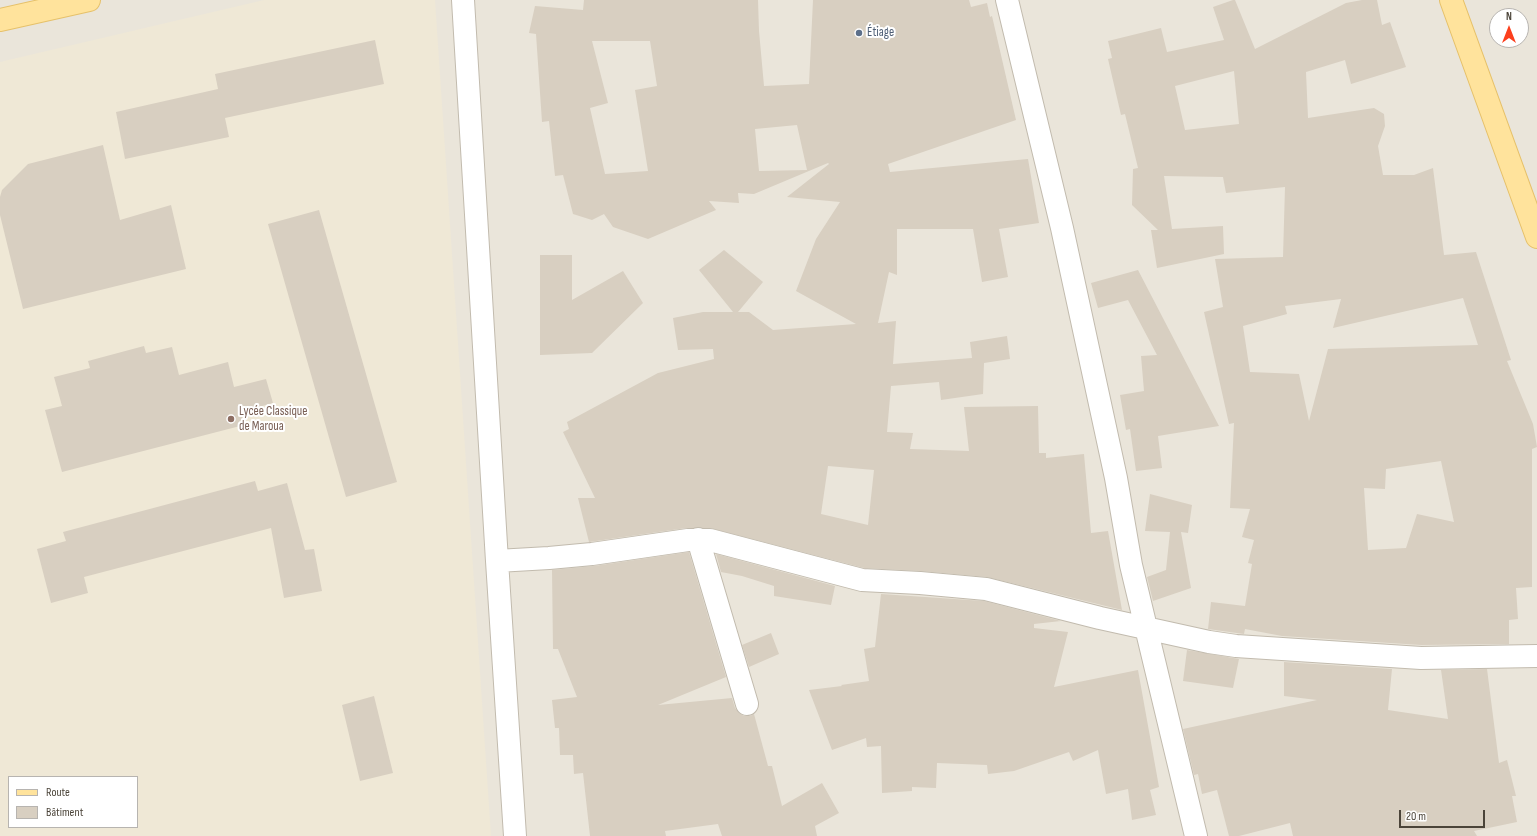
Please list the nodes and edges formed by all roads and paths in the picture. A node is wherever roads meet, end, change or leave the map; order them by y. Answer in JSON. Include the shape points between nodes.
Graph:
{"nodes":[{"id":1,"x":89,"y":0,"type":"edge"},
{"id":2,"x":463,"y":0,"type":"edge"},
{"id":3,"x":1007,"y":0,"type":"edge"},
{"id":4,"x":1451,"y":0,"type":"edge"},
{"id":5,"x":0,"y":20,"type":"edge"},
{"id":6,"x":1537,"y":237,"type":"edge"},
{"id":7,"x":698,"y":539,"type":"junction"},
{"id":8,"x":497,"y":561,"type":"junction"},
{"id":9,"x":1146,"y":628,"type":"junction"},
{"id":10,"x":1537,"y":656,"type":"edge"},
{"id":11,"x":747,"y":704,"type":"dead end"},
{"id":12,"x":515,"y":836,"type":"edge"},
{"id":13,"x":1196,"y":836,"type":"edge"}],
"edges":[{"from":1,"to":5,"type":"main road"},
{"from":2,"to":8,"type":"street"},
{"from":3,"to":9,"type":"street","via":[[1062,228]]},
{"from":4,"to":6,"type":"main road"},
{"from":7,"to":8,"type":"street","via":[[592,554]]},
{"from":7,"to":9,"type":"street","via":[[862,580],[979,588]]},
{"from":7,"to":11,"type":"street"},
{"from":8,"to":12,"type":"street"},
{"from":9,"to":10,"type":"street","via":[[1236,646],[1421,658]]},
{"from":9,"to":13,"type":"street"}]}
